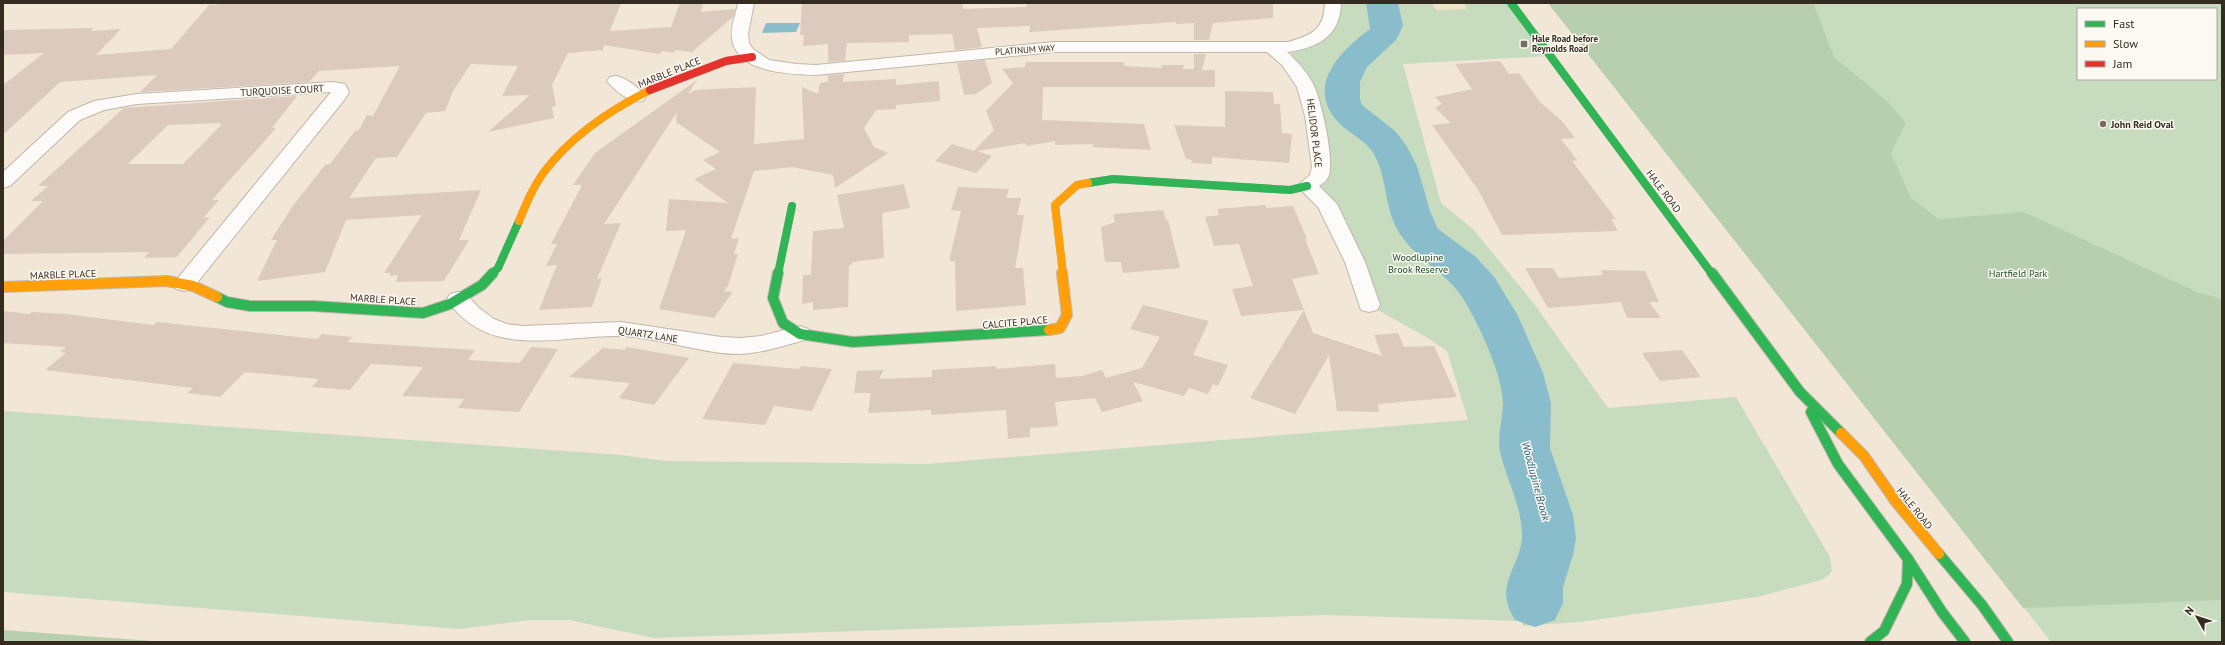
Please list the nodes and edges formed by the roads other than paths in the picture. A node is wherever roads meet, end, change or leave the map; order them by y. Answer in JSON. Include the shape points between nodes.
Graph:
{"nodes":[{"id":1,"x":746,"y":3,"type":"edge"},
{"id":2,"x":1333,"y":3,"type":"edge"},
{"id":3,"x":1511,"y":3,"type":"edge"},
{"id":4,"x":1273,"y":48,"type":"junction"},
{"id":5,"x":752,"y":57,"type":"junction"},
{"id":6,"x":616,"y":81,"type":"dead end"},
{"id":7,"x":637,"y":98,"type":"junction"},
{"id":8,"x":3,"y":182,"type":"edge"},
{"id":9,"x":1308,"y":186,"type":"junction"},
{"id":10,"x":792,"y":206,"type":"dead end"},
{"id":11,"x":184,"y":284,"type":"junction"},
{"id":12,"x":3,"y":287,"type":"edge"},
{"id":13,"x":458,"y":299,"type":"junction"},
{"id":14,"x":1369,"y":305,"type":"dead end"},
{"id":15,"x":800,"y":334,"type":"junction"},
{"id":16,"x":1800,"y":392,"type":"junction"},
{"id":17,"x":1908,"y":559,"type":"junction"},
{"id":18,"x":1870,"y":642,"type":"edge"},
{"id":19,"x":1965,"y":642,"type":"edge"},
{"id":20,"x":2008,"y":642,"type":"edge"}],
"edges":[{"from":1,"to":5,"type":"street","via":[[741,42]]},
{"from":2,"to":4,"type":"street","name":"PLATINUM WAY","via":[[1331,25],[1322,34],[1299,44]]},
{"from":3,"to":16,"type":"main road","name":"HALE ROAD"},
{"from":4,"to":5,"type":"street","name":"PLATINUM WAY","via":[[1054,47],[816,70],[765,64]]},
{"from":4,"to":9,"type":"street","name":"HELIDOR PLACE","via":[[1290,60],[1310,92],[1321,167],[1319,177]]},
{"from":5,"to":7,"type":"main road","name":"MARBLE PLACE","via":[[726,62],[681,77]]},
{"from":6,"to":7,"type":"street"},
{"from":7,"to":13,"type":"main road","name":"MARBLE PLACE","via":[[593,125],[558,155],[534,187],[498,268],[482,285]]},
{"from":8,"to":11,"type":"street","name":"TURQUOISE COURT","via":[[68,121],[84,110],[100,105],[137,98],[339,88],[340,92],[336,99]]},
{"from":9,"to":14,"type":"street","via":[[1327,204],[1354,262]]},
{"from":9,"to":15,"type":"main road","name":"CALCITE PLACE","via":[[1290,190],[1113,179],[1077,185],[1056,205],[1067,315],[1060,328],[1037,332],[853,342]]},
{"from":10,"to":15,"type":"main road","name":"CALCITE PLACE","via":[[773,298],[783,324]]},
{"from":11,"to":12,"type":"main road","name":"MARBLE PLACE","via":[[167,281]]},
{"from":11,"to":13,"type":"main road","name":"MARBLE PLACE","via":[[227,302],[250,306],[313,306],[412,314],[439,308]]},
{"from":13,"to":15,"type":"street","name":"QUARTZ LANE","via":[[474,317],[507,333],[621,329],[740,346],[761,344]]},
{"from":16,"to":17,"type":"main road","name":"HALE ROAD","via":[[1838,464]]},
{"from":16,"to":20,"type":"main road","name":"HALE ROAD","via":[[1864,456],[1896,502],[1982,605]]},
{"from":17,"to":18,"type":"main road","via":[[1907,584],[1884,631]]},
{"from":17,"to":19,"type":"main road","name":"HALE ROAD"}]}
